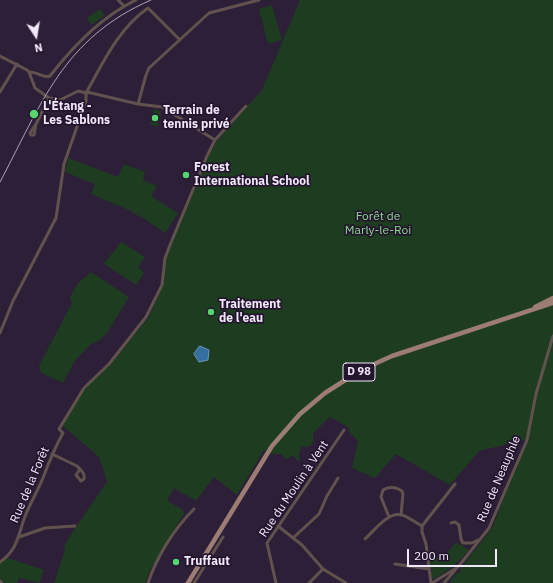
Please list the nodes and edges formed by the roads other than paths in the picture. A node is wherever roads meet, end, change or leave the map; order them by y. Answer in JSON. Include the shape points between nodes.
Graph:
{"nodes":[{"id":1,"x":118,"y":0,"type":"edge"},
{"id":2,"x":136,"y":0,"type":"edge"},
{"id":3,"x":259,"y":0,"type":"edge"},
{"id":4,"x":124,"y":6,"type":"junction"},
{"id":5,"x":180,"y":40,"type":"junction"},
{"id":6,"x":0,"y":56,"type":"edge"},
{"id":7,"x":17,"y":64,"type":"junction"},
{"id":8,"x":29,"y":72,"type":"junction"},
{"id":9,"x":0,"y":92,"type":"edge"},
{"id":10,"x":86,"y":93,"type":"junction"},
{"id":11,"x":49,"y":98,"type":"junction"},
{"id":12,"x":138,"y":104,"type":"junction"},
{"id":13,"x":246,"y":106,"type":"dead end"},
{"id":14,"x":36,"y":124,"type":"dead end"},
{"id":15,"x":215,"y":140,"type":"junction"},
{"id":16,"x":553,"y":298,"type":"edge"},
{"id":17,"x":553,"y":303,"type":"edge"},
{"id":18,"x":519,"y":314,"type":"junction"},
{"id":19,"x":0,"y":333,"type":"edge"},
{"id":20,"x":553,"y":336,"type":"edge"},
{"id":21,"x":344,"y":430,"type":"dead end"},
{"id":22,"x":52,"y":454,"type":"junction"},
{"id":23,"x":80,"y":469,"type":"dead end"},
{"id":24,"x":338,"y":478,"type":"dead end"},
{"id":25,"x":455,"y":484,"type":"dead end"},
{"id":26,"x":194,"y":509,"type":"dead end"},
{"id":27,"x":401,"y":514,"type":"junction"},
{"id":28,"x":389,"y":517,"type":"junction"},
{"id":29,"x":450,"y":523,"type":"dead end"},
{"id":30,"x":75,"y":526,"type":"dead end"},
{"id":31,"x":278,"y":526,"type":"junction"},
{"id":32,"x":422,"y":526,"type":"junction"},
{"id":33,"x":19,"y":537,"type":"junction"},
{"id":34,"x":222,"y":537,"type":"dead end"},
{"id":35,"x":293,"y":538,"type":"junction"},
{"id":36,"x":365,"y":539,"type":"dead end"},
{"id":37,"x":480,"y":539,"type":"junction"},
{"id":38,"x":0,"y":562,"type":"edge"},
{"id":39,"x":395,"y":564,"type":"dead end"},
{"id":40,"x":458,"y":567,"type":"junction"},
{"id":41,"x":323,"y":569,"type":"junction"},
{"id":42,"x":429,"y":569,"type":"junction"},
{"id":43,"x":148,"y":583,"type":"edge"},
{"id":44,"x":188,"y":583,"type":"edge"},
{"id":45,"x":194,"y":583,"type":"edge"},
{"id":46,"x":276,"y":583,"type":"edge"},
{"id":47,"x":308,"y":583,"type":"edge"},
{"id":48,"x":346,"y":583,"type":"edge"},
{"id":49,"x":431,"y":583,"type":"edge"},
{"id":50,"x":444,"y":583,"type":"edge"}],
"edges":[{"from":1,"to":4,"type":"street"},
{"from":2,"to":4,"type":"street"},
{"from":3,"to":5,"type":"street","via":[[209,13]]},
{"from":4,"to":8,"type":"street","via":[[83,38],[50,76]]},
{"from":5,"to":10,"type":"street","via":[[148,8],[121,33]]},
{"from":5,"to":12,"type":"street","via":[[149,68]]},
{"from":6,"to":7,"type":"street"},
{"from":7,"to":8,"type":"street"},
{"from":7,"to":9,"type":"street"},
{"from":8,"to":11,"type":"street","via":[[35,88]]},
{"from":10,"to":11,"type":"street","via":[[78,91],[60,100]]},
{"from":10,"to":12,"type":"street"},
{"from":10,"to":19,"type":"street","via":[[86,101],[64,164],[56,218],[13,301]]},
{"from":11,"to":14,"type":"street"},
{"from":12,"to":15,"type":"street","via":[[162,107]]},
{"from":13,"to":15,"type":"street"},
{"from":15,"to":22,"type":"street","name":"Rue de la Forêt","via":[[165,258],[162,285],[152,307],[109,364],[84,388],[59,429],[63,433]]},
{"from":16,"to":18,"type":"main road","number":"D 98"},
{"from":17,"to":18,"type":"main road","number":"D 98"},
{"from":18,"to":44,"type":"main road","number":"D 98","via":[[381,361],[350,377],[318,399],[291,424],[270,450]]},
{"from":20,"to":37,"type":"street","name":"Rue de Neauphle","via":[[536,394],[527,440],[489,528]]},
{"from":21,"to":31,"type":"street","name":"Rue du Moulin à Vent"},
{"from":22,"to":23,"type":"street"},
{"from":22,"to":33,"type":"street","name":"Rue de la Forêt","via":[[25,515]]},
{"from":24,"to":35,"type":"street","via":[[319,514]]},
{"from":25,"to":32,"type":"street"},
{"from":26,"to":43,"type":"street","via":[[168,542]]},
{"from":27,"to":28,"type":"street"},
{"from":27,"to":28,"type":"street","via":[[402,491],[389,487],[383,490],[381,497]]},
{"from":27,"to":32,"type":"street"},
{"from":28,"to":36,"type":"street"},
{"from":29,"to":37,"type":"street","via":[[455,522],[459,525],[463,543],[472,543]]},
{"from":30,"to":33,"type":"street","via":[[45,528]]},
{"from":31,"to":35,"type":"street"},
{"from":31,"to":46,"type":"street","name":"Rue du Moulin à Vent","via":[[267,543]]},
{"from":32,"to":42,"type":"street"},
{"from":33,"to":38,"type":"street","name":"Rue de la Forêt","via":[[11,552]]},
{"from":34,"to":45,"type":"street"},
{"from":35,"to":41,"type":"street"},
{"from":37,"to":40,"type":"street","name":"Rue de Neauphle"},
{"from":39,"to":42,"type":"street"},
{"from":40,"to":49,"type":"street","name":"Rue de Neauphle"},
{"from":40,"to":50,"type":"street"},
{"from":41,"to":47,"type":"street"},
{"from":41,"to":48,"type":"street"},
{"from":42,"to":49,"type":"street"}]}
